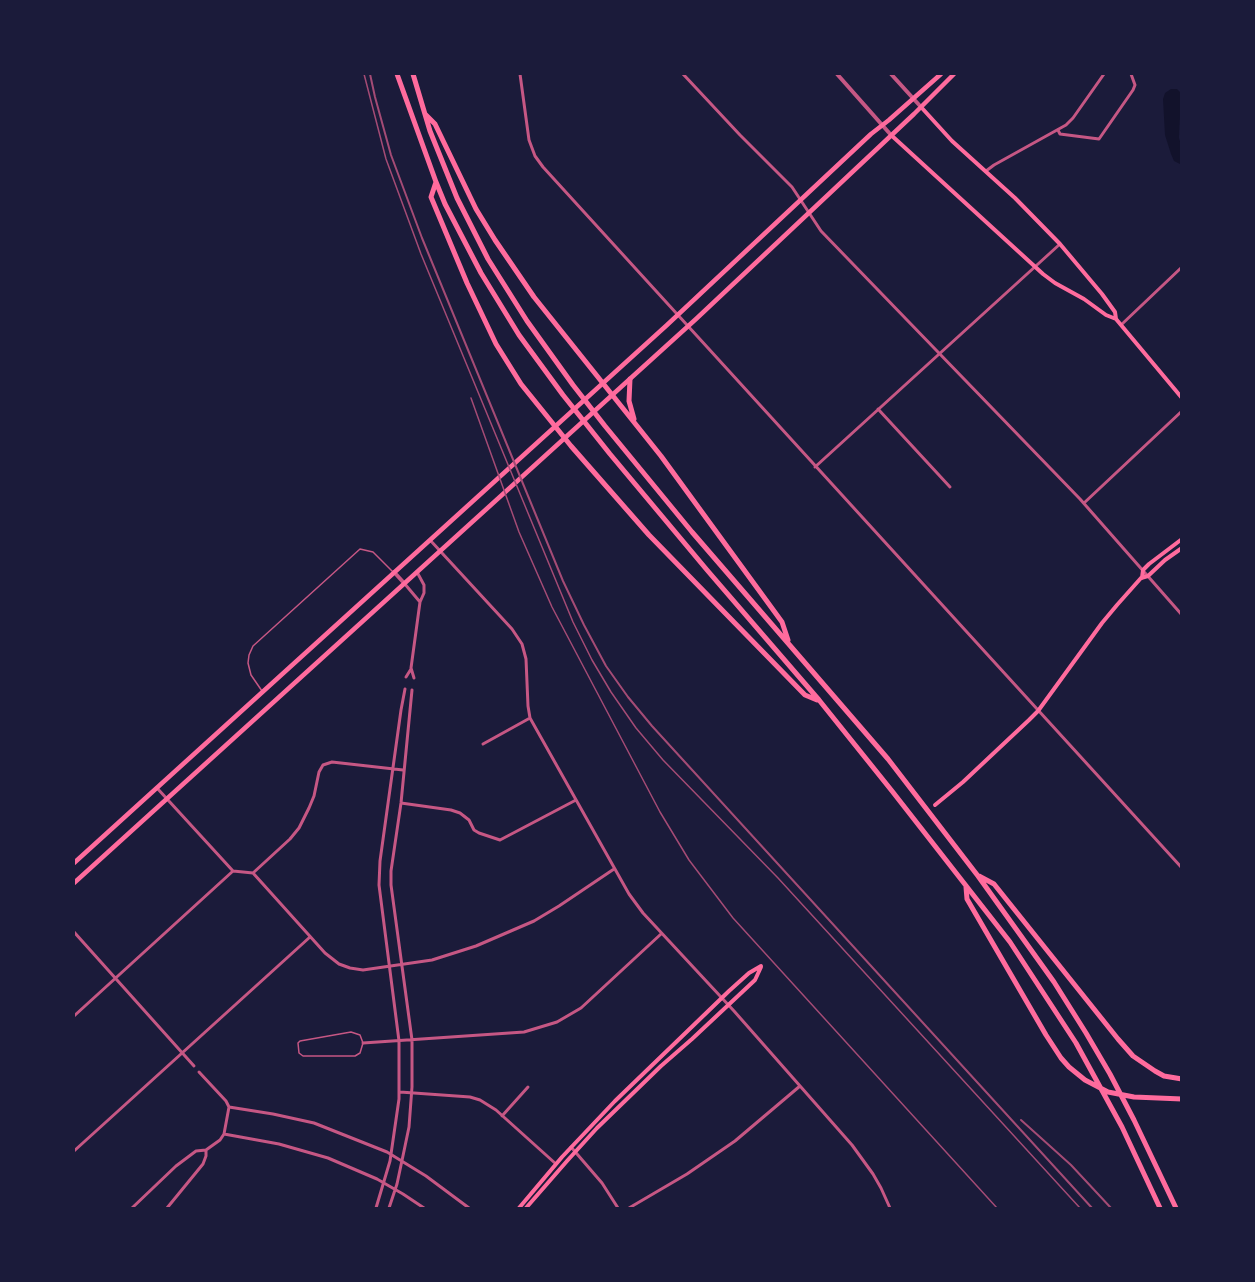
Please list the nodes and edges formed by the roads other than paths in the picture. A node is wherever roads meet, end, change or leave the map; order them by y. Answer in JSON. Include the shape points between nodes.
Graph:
{"nodes":[{"id":1,"x":398,"y":74,"type":"edge"},
{"id":2,"x":413,"y":74,"type":"edge"},
{"id":3,"x":520,"y":74,"type":"edge"},
{"id":4,"x":683,"y":74,"type":"edge"},
{"id":5,"x":837,"y":74,"type":"edge"},
{"id":6,"x":891,"y":74,"type":"edge"},
{"id":7,"x":941,"y":74,"type":"edge"},
{"id":8,"x":954,"y":74,"type":"edge"},
{"id":9,"x":1104,"y":74,"type":"edge"},
{"id":10,"x":1131,"y":74,"type":"edge"},
{"id":11,"x":913,"y":98,"type":"junction"},
{"id":12,"x":921,"y":107,"type":"junction"},
{"id":13,"x":424,"y":112,"type":"junction"},
{"id":14,"x":882,"y":126,"type":"junction"},
{"id":15,"x":1058,"y":130,"type":"junction"},
{"id":16,"x":891,"y":135,"type":"junction"},
{"id":17,"x":986,"y":171,"type":"junction"},
{"id":18,"x":436,"y":182,"type":"junction"},
{"id":19,"x":801,"y":201,"type":"junction"},
{"id":20,"x":809,"y":213,"type":"junction"},
{"id":21,"x":1060,"y":244,"type":"junction"},
{"id":22,"x":1035,"y":267,"type":"junction"},
{"id":23,"x":1182,"y":267,"type":"edge"},
{"id":24,"x":678,"y":316,"type":"junction"},
{"id":25,"x":1116,"y":319,"type":"junction"},
{"id":26,"x":1121,"y":325,"type":"junction"},
{"id":27,"x":688,"y":327,"type":"junction"},
{"id":28,"x":940,"y":353,"type":"junction"},
{"id":29,"x":630,"y":379,"type":"junction"},
{"id":30,"x":603,"y":384,"type":"junction"},
{"id":31,"x":612,"y":395,"type":"junction"},
{"id":32,"x":1182,"y":398,"type":"edge"},
{"id":33,"x":878,"y":409,"type":"junction"},
{"id":34,"x":1182,"y":411,"type":"edge"},
{"id":35,"x":555,"y":426,"type":"junction"},
{"id":36,"x":638,"y":426,"type":"junction"},
{"id":37,"x":565,"y":438,"type":"junction"},
{"id":38,"x":815,"y":466,"type":"junction"},
{"id":39,"x":950,"y":488,"type":"dead end"},
{"id":40,"x":1084,"y":503,"type":"junction"},
{"id":41,"x":1182,"y":539,"type":"edge"},
{"id":42,"x":430,"y":540,"type":"junction"},
{"id":43,"x":1182,"y":548,"type":"edge"},
{"id":44,"x":441,"y":552,"type":"junction"},
{"id":45,"x":1143,"y":570,"type":"junction"},
{"id":46,"x":394,"y":572,"type":"junction"},
{"id":47,"x":417,"y":572,"type":"junction"},
{"id":48,"x":1148,"y":576,"type":"junction"},
{"id":49,"x":1142,"y":578,"type":"junction"},
{"id":50,"x":404,"y":583,"type":"junction"},
{"id":51,"x":420,"y":602,"type":"junction"},
{"id":52,"x":1182,"y":615,"type":"edge"},
{"id":53,"x":789,"y":645,"type":"junction"},
{"id":54,"x":411,"y":668,"type":"junction"},
{"id":55,"x":406,"y":677,"type":"dead end"},
{"id":56,"x":414,"y":678,"type":"dead end"},
{"id":57,"x":405,"y":689,"type":"dead end"},
{"id":58,"x":412,"y":690,"type":"dead end"},
{"id":59,"x":263,"y":692,"type":"junction"},
{"id":60,"x":402,"y":700,"type":"junction"},
{"id":61,"x":819,"y":700,"type":"junction"},
{"id":62,"x":274,"y":701,"type":"junction"},
{"id":63,"x":411,"y":701,"type":"junction"},
{"id":64,"x":1038,"y":711,"type":"junction"},
{"id":65,"x":530,"y":718,"type":"junction"},
{"id":66,"x":483,"y":744,"type":"dead end"},
{"id":67,"x":393,"y":768,"type":"junction"},
{"id":68,"x":404,"y":770,"type":"junction"},
{"id":69,"x":157,"y":788,"type":"junction"},
{"id":70,"x":167,"y":799,"type":"junction"},
{"id":71,"x":576,"y":800,"type":"junction"},
{"id":72,"x":401,"y":802,"type":"junction"},
{"id":73,"x":935,"y":805,"type":"dead end"},
{"id":74,"x":74,"y":863,"type":"edge"},
{"id":75,"x":1182,"y":868,"type":"edge"},
{"id":76,"x":614,"y":869,"type":"junction"},
{"id":77,"x":233,"y":872,"type":"junction"},
{"id":78,"x":252,"y":873,"type":"junction"},
{"id":79,"x":978,"y":876,"type":"junction"},
{"id":80,"x":74,"y":883,"type":"edge"},
{"id":81,"x":966,"y":886,"type":"junction"},
{"id":82,"x":74,"y":932,"type":"edge"},
{"id":83,"x":661,"y":934,"type":"junction"},
{"id":84,"x":310,"y":937,"type":"junction"},
{"id":85,"x":402,"y":965,"type":"junction"},
{"id":86,"x":390,"y":967,"type":"junction"},
{"id":87,"x":116,"y":978,"type":"junction"},
{"id":88,"x":722,"y":998,"type":"junction"},
{"id":89,"x":729,"y":1005,"type":"junction"},
{"id":90,"x":74,"y":1016,"type":"edge"},
{"id":91,"x":412,"y":1040,"type":"junction"},
{"id":92,"x":399,"y":1041,"type":"junction"},
{"id":93,"x":363,"y":1043,"type":"junction"},
{"id":94,"x":182,"y":1052,"type":"junction"},
{"id":95,"x":194,"y":1066,"type":"dead end"},
{"id":96,"x":200,"y":1072,"type":"dead end"},
{"id":97,"x":1182,"y":1079,"type":"edge"},
{"id":98,"x":800,"y":1086,"type":"junction"},
{"id":99,"x":528,"y":1087,"type":"dead end"},
{"id":100,"x":400,"y":1092,"type":"junction"},
{"id":101,"x":412,"y":1093,"type":"junction"},
{"id":102,"x":1182,"y":1099,"type":"edge"},
{"id":103,"x":229,"y":1107,"type":"junction"},
{"id":104,"x":502,"y":1116,"type":"junction"},
{"id":105,"x":224,"y":1134,"type":"junction"},
{"id":106,"x":571,"y":1147,"type":"junction"},
{"id":107,"x":206,"y":1150,"type":"junction"},
{"id":108,"x":74,"y":1151,"type":"edge"},
{"id":109,"x":575,"y":1152,"type":"junction"},
{"id":110,"x":392,"y":1155,"type":"junction"},
{"id":111,"x":402,"y":1162,"type":"junction"},
{"id":112,"x":556,"y":1164,"type":"junction"},
{"id":113,"x":384,"y":1184,"type":"junction"},
{"id":114,"x":395,"y":1190,"type":"junction"},
{"id":115,"x":132,"y":1209,"type":"edge"},
{"id":116,"x":167,"y":1209,"type":"edge"},
{"id":117,"x":376,"y":1209,"type":"edge"},
{"id":118,"x":389,"y":1209,"type":"edge"},
{"id":119,"x":424,"y":1209,"type":"edge"},
{"id":120,"x":469,"y":1209,"type":"edge"},
{"id":121,"x":519,"y":1209,"type":"edge"},
{"id":122,"x":526,"y":1209,"type":"edge"},
{"id":123,"x":618,"y":1209,"type":"edge"},
{"id":124,"x":629,"y":1209,"type":"edge"},
{"id":125,"x":890,"y":1209,"type":"edge"},
{"id":126,"x":1160,"y":1209,"type":"edge"},
{"id":127,"x":1176,"y":1209,"type":"edge"}],
"edges":[{"from":1,"to":18,"type":"highway"},
{"from":2,"to":13,"type":"highway"},
{"from":3,"to":24,"type":"street","via":[[529,140],[536,158]]},
{"from":4,"to":19,"type":"street"},
{"from":5,"to":14,"type":"street"},
{"from":6,"to":11,"type":"street"},
{"from":7,"to":11,"type":"main road"},
{"from":8,"to":12,"type":"main road"},
{"from":9,"to":15,"type":"street","via":[[1073,118]]},
{"from":10,"to":15,"type":"street","via":[[1133,90],[1099,139],[1060,134]]},
{"from":11,"to":12,"type":"street"},
{"from":11,"to":14,"type":"main road"},
{"from":12,"to":16,"type":"main road"},
{"from":12,"to":17,"type":"main road"},
{"from":13,"to":30,"type":"highway","via":[[435,124],[495,240]]},
{"from":13,"to":53,"type":"highway","via":[[457,198],[526,321],[605,426]]},
{"from":14,"to":16,"type":"street"},
{"from":14,"to":19,"type":"main road"},
{"from":15,"to":17,"type":"street"},
{"from":16,"to":20,"type":"main road"},
{"from":16,"to":22,"type":"main road"},
{"from":17,"to":21,"type":"main road"},
{"from":18,"to":35,"type":"highway","via":[[432,197],[503,358]]},
{"from":18,"to":61,"type":"highway","via":[[481,273],[519,335],[595,435]]},
{"from":19,"to":20,"type":"street"},
{"from":19,"to":24,"type":"main road"},
{"from":20,"to":27,"type":"main road"},
{"from":20,"to":28,"type":"street","via":[[821,231]]},
{"from":21,"to":22,"type":"street"},
{"from":21,"to":25,"type":"main road","via":[[1102,294]]},
{"from":22,"to":25,"type":"main road"},
{"from":22,"to":28,"type":"street"},
{"from":23,"to":26,"type":"street"},
{"from":24,"to":27,"type":"street"},
{"from":24,"to":30,"type":"main road"},
{"from":25,"to":26,"type":"main road"},
{"from":26,"to":32,"type":"main road"},
{"from":27,"to":29,"type":"main road"},
{"from":27,"to":38,"type":"street"},
{"from":28,"to":33,"type":"street"},
{"from":28,"to":40,"type":"street"},
{"from":29,"to":31,"type":"main road"},
{"from":29,"to":36,"type":"highway","via":[[630,405]]},
{"from":30,"to":31,"type":"highway"},
{"from":30,"to":35,"type":"main road"},
{"from":31,"to":36,"type":"highway"},
{"from":31,"to":37,"type":"main road"},
{"from":33,"to":38,"type":"street"},
{"from":33,"to":39,"type":"street"},
{"from":34,"to":40,"type":"street"},
{"from":35,"to":37,"type":"highway"},
{"from":35,"to":42,"type":"main road"},
{"from":36,"to":53,"type":"highway","via":[[782,622]]},
{"from":37,"to":44,"type":"main road"},
{"from":37,"to":61,"type":"highway","via":[[728,618],[805,695]]},
{"from":38,"to":64,"type":"street"},
{"from":40,"to":45,"type":"street"},
{"from":41,"to":45,"type":"main road"},
{"from":42,"to":44,"type":"street"},
{"from":42,"to":46,"type":"main road"},
{"from":43,"to":48,"type":"main road"},
{"from":44,"to":47,"type":"main road"},
{"from":44,"to":65,"type":"street","via":[[522,644]]},
{"from":45,"to":48,"type":"street"},
{"from":45,"to":49,"type":"main road"},
{"from":46,"to":50,"type":"street"},
{"from":46,"to":59,"type":"main road"},
{"from":46,"to":59,"type":"lane","via":[[373,552],[360,549],[253,646],[248,663]]},
{"from":47,"to":50,"type":"main road"},
{"from":47,"to":51,"type":"street","via":[[424,589]]},
{"from":48,"to":49,"type":"main road"},
{"from":48,"to":52,"type":"street"},
{"from":49,"to":64,"type":"main road","via":[[1105,619]]},
{"from":50,"to":51,"type":"street"},
{"from":50,"to":62,"type":"main road"},
{"from":51,"to":54,"type":"street"},
{"from":53,"to":79,"type":"highway","via":[[888,759]]},
{"from":54,"to":55,"type":"street"},
{"from":54,"to":56,"type":"street"},
{"from":57,"to":60,"type":"street"},
{"from":58,"to":63,"type":"street"},
{"from":59,"to":62,"type":"main road"},
{"from":59,"to":69,"type":"main road"},
{"from":60,"to":63,"type":"street"},
{"from":60,"to":67,"type":"street"},
{"from":61,"to":81,"type":"highway"},
{"from":62,"to":70,"type":"main road"},
{"from":63,"to":68,"type":"street"},
{"from":64,"to":73,"type":"main road"},
{"from":64,"to":75,"type":"street"},
{"from":65,"to":66,"type":"street"},
{"from":65,"to":71,"type":"street"},
{"from":67,"to":68,"type":"street"},
{"from":67,"to":78,"type":"street","via":[[332,762],[323,765],[299,828]]},
{"from":67,"to":86,"type":"street","via":[[379,885]]},
{"from":68,"to":72,"type":"street"},
{"from":69,"to":70,"type":"street"},
{"from":69,"to":74,"type":"main road"},
{"from":70,"to":77,"type":"street"},
{"from":70,"to":80,"type":"main road"},
{"from":71,"to":72,"type":"street","via":[[500,840],[474,830],[460,813]]},
{"from":71,"to":76,"type":"street"},
{"from":72,"to":85,"type":"street","via":[[391,892]]},
{"from":76,"to":83,"type":"street"},
{"from":76,"to":85,"type":"street","via":[[534,921],[488,942]]},
{"from":77,"to":78,"type":"street"},
{"from":77,"to":87,"type":"street"},
{"from":78,"to":84,"type":"street"},
{"from":79,"to":97,"type":"highway","via":[[994,884],[1133,1056],[1164,1076]]},
{"from":79,"to":127,"type":"highway","via":[[1086,1033]]},
{"from":81,"to":102,"type":"highway","via":[[967,899],[1069,1067],[1108,1092]]},
{"from":81,"to":126,"type":"highway","via":[[1010,942],[1076,1043],[1122,1127]]},
{"from":82,"to":87,"type":"street"},
{"from":83,"to":88,"type":"street"},
{"from":83,"to":91,"type":"street","via":[[588,1003],[557,1022],[524,1032]]},
{"from":84,"to":86,"type":"street","via":[[332,960],[350,968]]},
{"from":84,"to":94,"type":"street"},
{"from":85,"to":86,"type":"street"},
{"from":85,"to":91,"type":"street"},
{"from":86,"to":92,"type":"street"},
{"from":87,"to":90,"type":"street"},
{"from":87,"to":94,"type":"street"},
{"from":88,"to":89,"type":"street"},
{"from":88,"to":89,"type":"main road","via":[[762,966]]},
{"from":88,"to":106,"type":"main road"},
{"from":89,"to":98,"type":"street"},
{"from":89,"to":109,"type":"main road"},
{"from":91,"to":92,"type":"street"},
{"from":91,"to":101,"type":"street"},
{"from":92,"to":93,"type":"street"},
{"from":92,"to":100,"type":"street"},
{"from":93,"to":93,"type":"lane","via":[[360,1035],[351,1032],[298,1043],[303,1056],[351,1057],[360,1053]]},
{"from":94,"to":95,"type":"street"},
{"from":94,"to":108,"type":"street"},
{"from":96,"to":103,"type":"street"},
{"from":98,"to":124,"type":"street","via":[[735,1141]]},
{"from":98,"to":125,"type":"street","via":[[862,1157]]},
{"from":99,"to":104,"type":"street"},
{"from":100,"to":101,"type":"street"},
{"from":100,"to":110,"type":"street"},
{"from":101,"to":104,"type":"street","via":[[470,1097]]},
{"from":101,"to":111,"type":"street"},
{"from":103,"to":105,"type":"street"},
{"from":103,"to":110,"type":"street","via":[[314,1123]]},
{"from":104,"to":112,"type":"street"},
{"from":105,"to":107,"type":"street"},
{"from":105,"to":113,"type":"street","via":[[312,1152]]},
{"from":106,"to":109,"type":"street"},
{"from":106,"to":112,"type":"main road"},
{"from":107,"to":115,"type":"street","via":[[196,1151],[176,1166]]},
{"from":107,"to":116,"type":"street","via":[[203,1164]]},
{"from":109,"to":122,"type":"main road"},
{"from":109,"to":123,"type":"street"},
{"from":110,"to":111,"type":"street"},
{"from":110,"to":113,"type":"street"},
{"from":111,"to":114,"type":"street"},
{"from":111,"to":120,"type":"street"},
{"from":112,"to":121,"type":"main road"},
{"from":113,"to":114,"type":"street"},
{"from":113,"to":117,"type":"street"},
{"from":114,"to":118,"type":"street"},
{"from":114,"to":119,"type":"street"}]}
